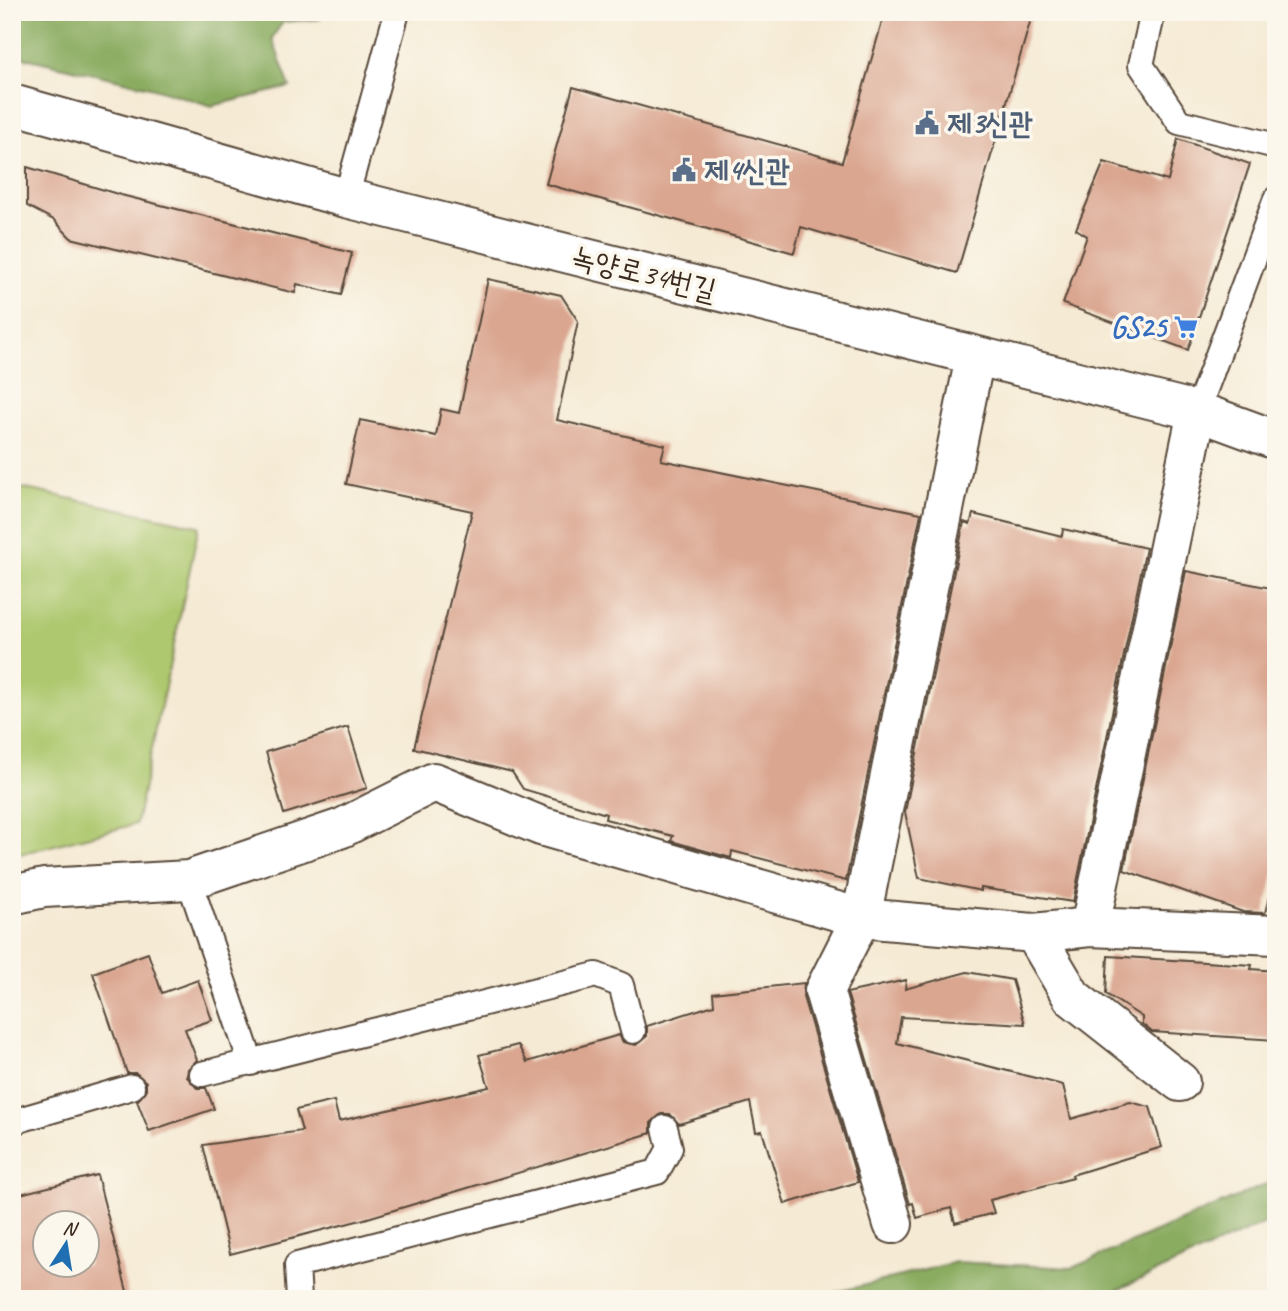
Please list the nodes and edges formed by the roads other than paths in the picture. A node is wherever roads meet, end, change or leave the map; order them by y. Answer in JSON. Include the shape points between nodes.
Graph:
{"nodes":[{"id":1,"x":397,"y":12,"type":"edge"},
{"id":2,"x":1153,"y":12,"type":"edge"},
{"id":3,"x":12,"y":104,"type":"edge"},
{"id":4,"x":1276,"y":146,"type":"edge"},
{"id":5,"x":346,"y":198,"type":"junction"},
{"id":6,"x":1276,"y":199,"type":"edge"},
{"id":7,"x":975,"y":356,"type":"junction"},
{"id":8,"x":1197,"y":411,"type":"junction"},
{"id":9,"x":1276,"y":440,"type":"edge"},
{"id":10,"x":188,"y":880,"type":"junction"},
{"id":11,"x":12,"y":895,"type":"edge"},
{"id":12,"x":861,"y":918,"type":"junction"},
{"id":13,"x":1090,"y":927,"type":"junction"},
{"id":14,"x":1034,"y":933,"type":"junction"},
{"id":15,"x":1276,"y":936,"type":"edge"},
{"id":16,"x":633,"y":1031,"type":"dead end"},
{"id":17,"x":251,"y":1063,"type":"junction"},
{"id":18,"x":202,"y":1074,"type":"dead end"},
{"id":19,"x":1180,"y":1082,"type":"dead end"},
{"id":20,"x":132,"y":1087,"type":"dead end"},
{"id":21,"x":12,"y":1122,"type":"edge"},
{"id":22,"x":666,"y":1128,"type":"dead end"},
{"id":23,"x":893,"y":1224,"type":"dead end"},
{"id":24,"x":299,"y":1299,"type":"edge"}],
"edges":[{"from":1,"to":5,"type":"lane"},
{"from":2,"to":4,"type":"lane","via":[[1141,65],[1179,122]]},
{"from":3,"to":5,"type":"street","name":"녹양로34번길"},
{"from":5,"to":7,"type":"street","name":"녹양로34번길"},
{"from":6,"to":8,"type":"lane"},
{"from":7,"to":8,"type":"street","name":"녹양로34번길"},
{"from":7,"to":12,"type":"street"},
{"from":8,"to":9,"type":"street","name":"녹양로34번길"},
{"from":8,"to":13,"type":"street"},
{"from":10,"to":11,"type":"street","via":[[44,888]]},
{"from":10,"to":12,"type":"street","via":[[342,828],[434,782],[541,826]]},
{"from":10,"to":17,"type":"lane"},
{"from":12,"to":14,"type":"street"},
{"from":12,"to":23,"type":"street","via":[[824,991]]},
{"from":13,"to":14,"type":"street"},
{"from":13,"to":15,"type":"street"},
{"from":14,"to":19,"type":"street","via":[[1072,996]]},
{"from":16,"to":17,"type":"lane","via":[[621,985],[596,975]]},
{"from":17,"to":18,"type":"lane"},
{"from":20,"to":21,"type":"lane"},
{"from":22,"to":24,"type":"lane","via":[[670,1148],[657,1172],[297,1265]]}]}
